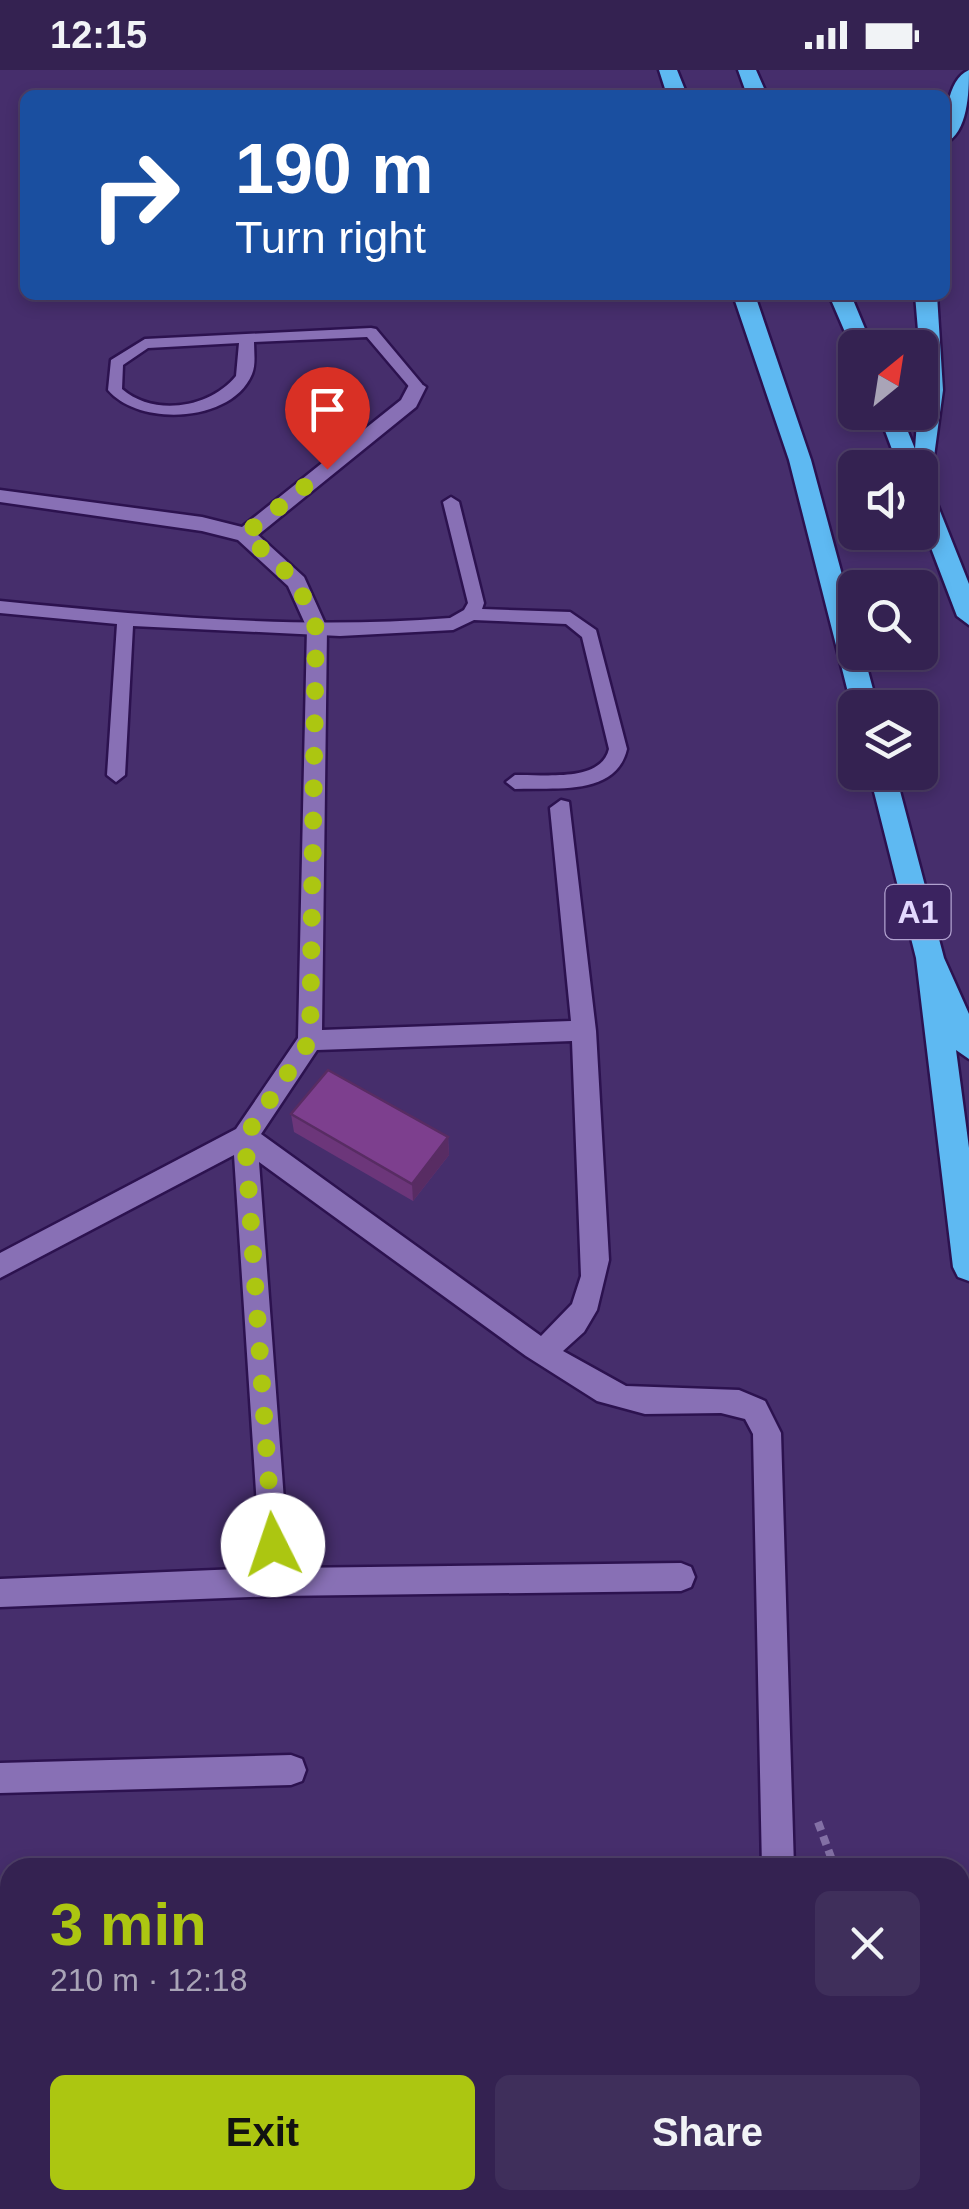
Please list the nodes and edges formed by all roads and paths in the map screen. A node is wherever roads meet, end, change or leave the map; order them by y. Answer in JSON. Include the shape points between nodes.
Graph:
{"nodes":[{"id":1,"x":969,"y":76,"type":"edge"},
{"id":2,"x":950,"y":125,"type":"edge"},
{"id":3,"x":746,"y":300,"type":"edge"},
{"id":4,"x":842,"y":300,"type":"edge"},
{"id":5,"x":927,"y":300,"type":"edge"},
{"id":6,"x":855,"y":330,"type":"edge"},
{"id":7,"x":246,"y":338,"type":"junction"},
{"id":8,"x":417,"y":387,"type":"joint"},
{"id":9,"x":928,"y":450,"type":"edge"},
{"id":10,"x":0,"y":496,"type":"edge"},
{"id":11,"x":451,"y":502,"type":"dead end"},
{"id":12,"x":245,"y":534,"type":"junction"},
{"id":13,"x":938,"y":534,"type":"edge"},
{"id":14,"x":0,"y":607,"type":"edge"},
{"id":15,"x":471,"y":614,"type":"junction"},
{"id":16,"x":969,"y":616,"type":"edge"},
{"id":17,"x":125,"y":620,"type":"junction"},
{"id":18,"x":316,"y":628,"type":"junction"},
{"id":19,"x":860,"y":690,"type":"edge"},
{"id":20,"x":116,"y":775,"type":"dead end"},
{"id":21,"x":515,"y":782,"type":"dead end"},
{"id":22,"x":887,"y":790,"type":"edge"},
{"id":23,"x":562,"y":808,"type":"dead end"},
{"id":24,"x":930,"y":958,"type":"junction"},
{"id":25,"x":584,"y":1031,"type":"junction"},
{"id":26,"x":310,"y":1040,"type":"junction"},
{"id":27,"x":969,"y":1047,"type":"edge"},
{"id":28,"x":245,"y":1137,"type":"junction"},
{"id":29,"x":0,"y":1266,"type":"edge"},
{"id":30,"x":969,"y":1267,"type":"edge"},
{"id":31,"x":542,"y":1352,"type":"junction"},
{"id":32,"x":681,"y":1576,"type":"dead end"},
{"id":33,"x":276,"y":1582,"type":"junction"},
{"id":34,"x":0,"y":1593,"type":"edge"},
{"id":35,"x":291,"y":1770,"type":"dead end"},
{"id":36,"x":0,"y":1778,"type":"edge"},
{"id":37,"x":778,"y":1858,"type":"edge"}],
"edges":[{"from":1,"to":2,"type":"highway"},
{"from":3,"to":19,"type":"highway","via":[[800,460]]},
{"from":4,"to":6,"type":"highway"},
{"from":5,"to":9,"type":"highway","via":[[934,372]]},
{"from":7,"to":7,"type":"lane","via":[[144,344],[116,363],[115,390],[144,408],[212,403],[242,382]]},
{"from":7,"to":8,"type":"lane","via":[[372,332]]},
{"from":8,"to":12,"type":"street","via":[[409,403]]},
{"from":10,"to":12,"type":"street"},
{"from":11,"to":15,"type":"lane","via":[[476,603]]},
{"from":12,"to":18,"type":"street","via":[[297,582]]},
{"from":13,"to":16,"type":"highway"},
{"from":14,"to":17,"type":"lane"},
{"from":15,"to":18,"type":"lane","via":[[453,624]]},
{"from":15,"to":21,"type":"lane","via":[[570,618],[594,644],[618,750],[615,762],[593,779]]},
{"from":17,"to":18,"type":"lane"},
{"from":17,"to":20,"type":"lane"},
{"from":18,"to":26,"type":"street"},
{"from":22,"to":24,"type":"highway","number":"A1"},
{"from":23,"to":25,"type":"street"},
{"from":24,"to":27,"type":"highway","number":"A1"},
{"from":24,"to":30,"type":"highway"},
{"from":25,"to":26,"type":"street"},
{"from":25,"to":31,"type":"street","via":[[595,1284],[574,1328]]},
{"from":26,"to":28,"type":"street"},
{"from":28,"to":29,"type":"street"},
{"from":28,"to":31,"type":"street"},
{"from":28,"to":33,"type":"street"},
{"from":31,"to":37,"type":"street","via":[[631,1400],[728,1400],[756,1410],[763,1421]]},
{"from":32,"to":33,"type":"street"},
{"from":33,"to":34,"type":"street"},
{"from":35,"to":36,"type":"street"}]}
